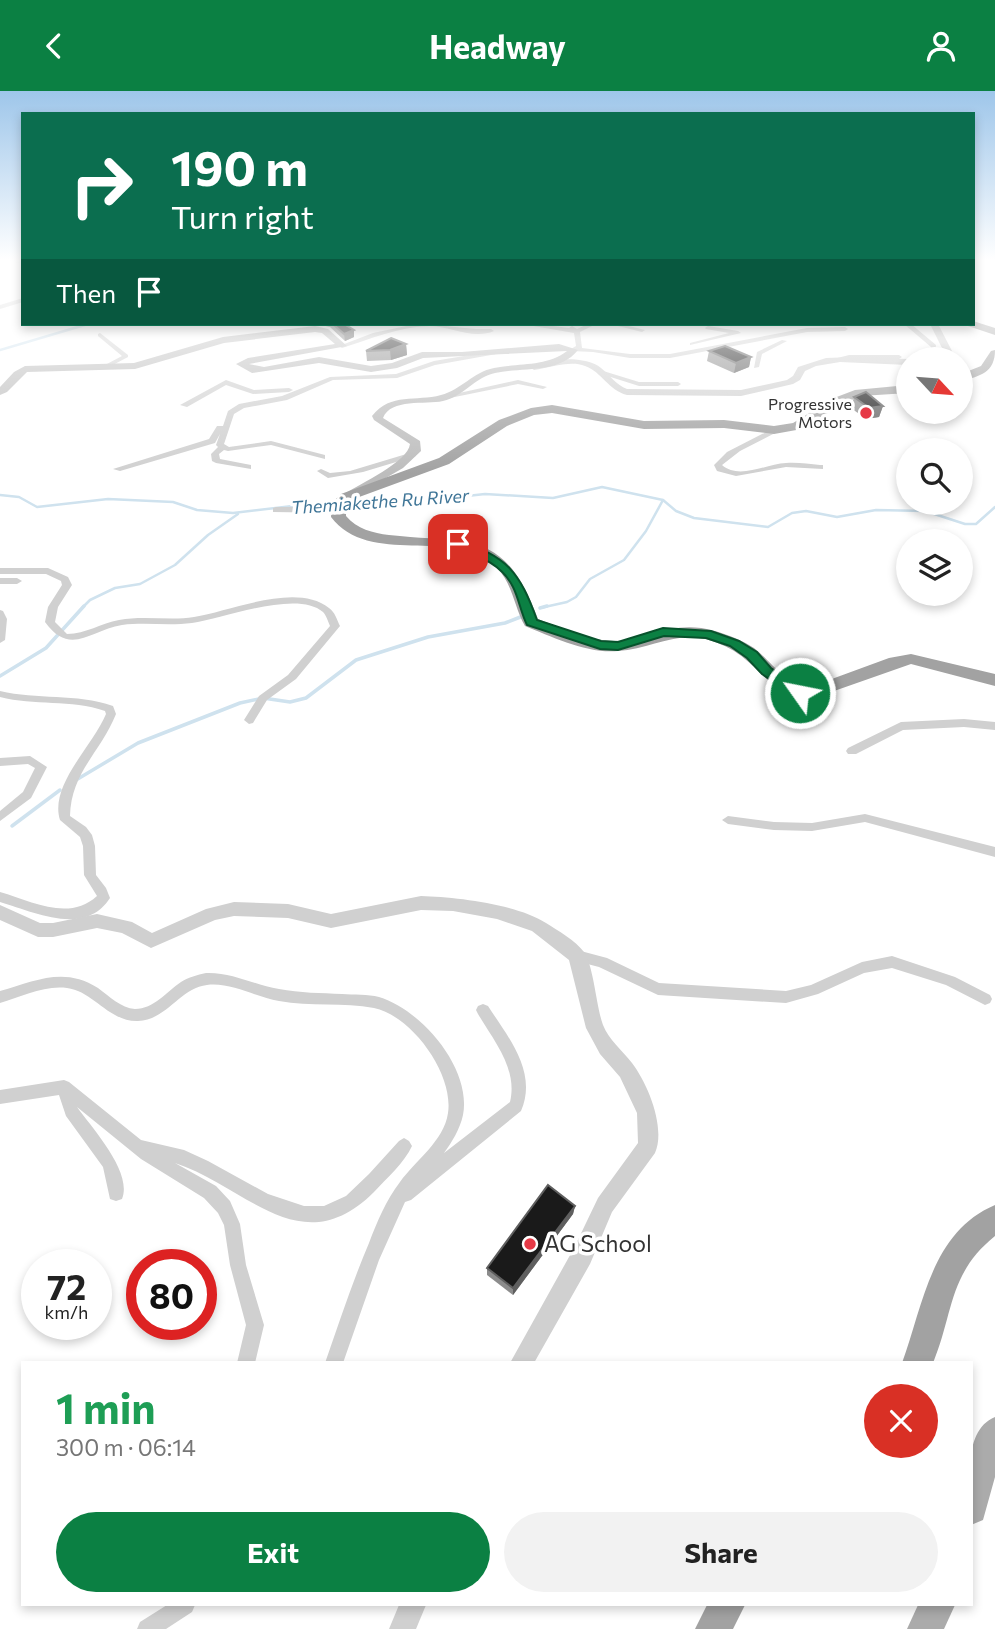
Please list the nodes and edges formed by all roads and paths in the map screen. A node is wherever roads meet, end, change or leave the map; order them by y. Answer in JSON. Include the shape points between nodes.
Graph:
{"nodes":[{"id":1,"x":296,"y":331,"type":"edge"},
{"id":2,"x":320,"y":331,"type":"edge"},
{"id":3,"x":394,"y":331,"type":"edge"},
{"id":4,"x":456,"y":331,"type":"edge"},
{"id":5,"x":491,"y":331,"type":"dead end"},
{"id":6,"x":577,"y":331,"type":"edge"},
{"id":7,"x":725,"y":331,"type":"edge"},
{"id":8,"x":803,"y":331,"type":"edge"},
{"id":9,"x":915,"y":331,"type":"edge"},
{"id":10,"x":937,"y":331,"type":"edge"},
{"id":11,"x":100,"y":335,"type":"dead end"},
{"id":12,"x":775,"y":337,"type":"junction"},
{"id":13,"x":342,"y":346,"type":"junction"},
{"id":14,"x":934,"y":347,"type":"edge"},
{"id":15,"x":946,"y":347,"type":"edge"},
{"id":16,"x":509,"y":350,"type":"junction"},
{"id":17,"x":573,"y":350,"type":"junction"},
{"id":18,"x":995,"y":353,"type":"edge"},
{"id":19,"x":658,"y":356,"type":"junction"},
{"id":20,"x":896,"y":360,"type":"edge"},
{"id":21,"x":107,"y":366,"type":"junction"},
{"id":22,"x":531,"y":367,"type":"junction"},
{"id":23,"x":756,"y":367,"type":"dead end"},
{"id":24,"x":600,"y":372,"type":"junction"},
{"id":25,"x":973,"y":373,"type":"edge"},
{"id":26,"x":327,"y":380,"type":"junction"},
{"id":27,"x":678,"y":384,"type":"dead end"},
{"id":28,"x":544,"y":387,"type":"dead end"},
{"id":29,"x":896,"y":390,"type":"edge"},
{"id":30,"x":0,"y":393,"type":"edge"},
{"id":31,"x":445,"y":397,"type":"junction"},
{"id":32,"x":184,"y":405,"type":"dead end"},
{"id":33,"x":242,"y":406,"type":"junction"},
{"id":34,"x":774,"y":429,"type":"junction"},
{"id":35,"x":222,"y":447,"type":"junction"},
{"id":36,"x":413,"y":454,"type":"junction"},
{"id":37,"x":322,"y":457,"type":"dead end"},
{"id":38,"x":248,"y":467,"type":"dead end"},
{"id":39,"x":820,"y":467,"type":"dead end"},
{"id":40,"x":117,"y":470,"type":"dead end"},
{"id":41,"x":321,"y":471,"type":"dead end"},
{"id":42,"x":342,"y":503,"type":"junction"},
{"id":43,"x":275,"y":510,"type":"dead end"},
{"id":44,"x":0,"y":571,"type":"edge"},
{"id":45,"x":0,"y":581,"type":"edge"},
{"id":46,"x":17,"y":581,"type":"dead end"},
{"id":47,"x":0,"y":613,"type":"edge"},
{"id":48,"x":0,"y":640,"type":"edge"},
{"id":49,"x":995,"y":680,"type":"edge"},
{"id":50,"x":0,"y":694,"type":"edge"},
{"id":51,"x":249,"y":720,"type":"dead end"},
{"id":52,"x":995,"y":726,"type":"edge"},
{"id":53,"x":852,"y":751,"type":"dead end"},
{"id":54,"x":0,"y":762,"type":"edge"},
{"id":55,"x":0,"y":817,"type":"edge"},
{"id":56,"x":728,"y":820,"type":"dead end"},
{"id":57,"x":995,"y":852,"type":"edge"},
{"id":58,"x":0,"y":897,"type":"edge"},
{"id":59,"x":0,"y":912,"type":"edge"},
{"id":60,"x":578,"y":955,"type":"junction"},
{"id":61,"x":0,"y":997,"type":"edge"},
{"id":62,"x":985,"y":999,"type":"dead end"},
{"id":63,"x":483,"y":1010,"type":"dead end"},
{"id":64,"x":64,"y":1087,"type":"junction"},
{"id":65,"x":0,"y":1097,"type":"edge"},
{"id":66,"x":135,"y":1145,"type":"junction"},
{"id":67,"x":404,"y":1146,"type":"dead end"},
{"id":68,"x":116,"y":1193,"type":"dead end"},
{"id":69,"x":397,"y":1201,"type":"junction"},
{"id":70,"x":995,"y":1219,"type":"edge"},
{"id":71,"x":246,"y":1361,"type":"edge"},
{"id":72,"x":335,"y":1361,"type":"edge"},
{"id":73,"x":522,"y":1361,"type":"edge"},
{"id":74,"x":918,"y":1361,"type":"edge"},
{"id":75,"x":995,"y":1433,"type":"edge"},
{"id":76,"x":973,"y":1500,"type":"edge"},
{"id":77,"x":183,"y":1606,"type":"edge"},
{"id":78,"x":413,"y":1606,"type":"edge"},
{"id":79,"x":726,"y":1606,"type":"edge"},
{"id":80,"x":936,"y":1606,"type":"edge"},
{"id":81,"x":147,"y":1629,"type":"edge"},
{"id":82,"x":402,"y":1629,"type":"edge"},
{"id":83,"x":713,"y":1629,"type":"edge"},
{"id":84,"x":925,"y":1629,"type":"edge"}],
"edges":[{"from":1,"to":21,"type":"main road","via":[[223,340],[135,366]]},
{"from":2,"to":13,"type":"main road"},
{"from":3,"to":13,"type":"street"},
{"from":4,"to":5,"type":"street"},
{"from":6,"to":17,"type":"street","via":[[579,347]]},
{"from":7,"to":19,"type":"street","via":[[738,333]]},
{"from":8,"to":12,"type":"street"},
{"from":9,"to":14,"type":"street"},
{"from":10,"to":15,"type":"street"},
{"from":11,"to":21,"type":"street","via":[[126,356]]},
{"from":12,"to":19,"type":"street"},
{"from":12,"to":23,"type":"street","via":[[784,340],[759,353]]},
{"from":13,"to":16,"type":"main road","via":[[241,364],[264,370],[319,360],[378,369],[422,355]]},
{"from":16,"to":17,"type":"main road"},
{"from":16,"to":26,"type":"street","via":[[434,363],[397,376]]},
{"from":17,"to":19,"type":"street"},
{"from":17,"to":22,"type":"main road","via":[[558,361]]},
{"from":18,"to":25,"type":"highway","via":[[985,368]]},
{"from":20,"to":24,"type":"street","via":[[826,362],[801,369],[790,382],[731,394],[627,392],[614,387]]},
{"from":21,"to":30,"type":"main road","via":[[25,369]]},
{"from":22,"to":24,"type":"street","via":[[582,362]]},
{"from":22,"to":31,"type":"main road","via":[[476,376]]},
{"from":24,"to":27,"type":"street","via":[[639,384]]},
{"from":26,"to":32,"type":"street","via":[[272,392],[248,391],[226,382]]},
{"from":26,"to":33,"type":"street","via":[[284,398]]},
{"from":28,"to":31,"type":"street","via":[[518,382]]},
{"from":29,"to":34,"type":"highway","via":[[859,393],[797,426]]},
{"from":31,"to":36,"type":"main road","via":[[398,403],[377,416],[416,443]]},
{"from":33,"to":35,"type":"street","via":[[230,413]]},
{"from":33,"to":40,"type":"street","via":[[224,413],[212,441]]},
{"from":34,"to":39,"type":"street","via":[[728,454],[718,465],[720,469],[748,473],[789,465]]},
{"from":34,"to":42,"type":"highway","via":[[644,425],[545,410],[519,415],[444,461]]},
{"from":35,"to":37,"type":"street","via":[[271,443]]},
{"from":35,"to":38,"type":"street","via":[[215,454],[216,461]]},
{"from":36,"to":41,"type":"street","via":[[343,474],[328,476]]},
{"from":36,"to":42,"type":"main road"},
{"from":42,"to":43,"type":"street"},
{"from":42,"to":49,"type":"highway","via":[[342,523],[356,532],[377,538],[458,544],[493,558],[519,587],[531,622],[600,645],[618,646],[663,632],[707,634],[752,655],[766,671],[800,693],[911,659]]},
{"from":44,"to":51,"type":"street","via":[[48,571],[65,579],[67,585],[53,607],[50,622],[62,636],[72,638],[116,623],[197,619],[276,601],[321,605],[335,626],[292,677],[263,698]]},
{"from":45,"to":46,"type":"street"},
{"from":47,"to":48,"type":"street"},
{"from":50,"to":58,"type":"street","via":[[41,702],[97,703],[111,714],[70,779],[63,806],[64,817],[86,837],[89,873],[104,898],[86,910],[51,914]]},
{"from":52,"to":53,"type":"street","via":[[901,726]]},
{"from":54,"to":55,"type":"street","via":[[30,760],[41,767],[27,795]]},
{"from":56,"to":57,"type":"street","via":[[812,827],[865,818]]},
{"from":59,"to":60,"type":"street","via":[[38,930],[97,922],[126,927],[151,941],[234,909],[288,911],[331,921],[421,903],[453,904],[538,926]]},
{"from":60,"to":62,"type":"street","via":[[678,993],[786,997],[862,968],[892,962]]},
{"from":60,"to":73,"type":"street","via":[[595,1028],[627,1071],[647,1113],[648,1146],[605,1205],[582,1256]]},
{"from":61,"to":69,"type":"street","via":[[44,982],[68,982],[123,1011],[147,1014],[184,986],[208,978],[276,995],[377,1003],[401,1013],[448,1068],[456,1114]]},
{"from":63,"to":69,"type":"street","via":[[520,1076],[516,1106]]},
{"from":64,"to":65,"type":"street"},
{"from":64,"to":66,"type":"street"},
{"from":64,"to":68,"type":"street","via":[[71,1111],[110,1164]]},
{"from":66,"to":67,"type":"street","via":[[185,1158],[292,1213],[314,1216],[341,1208]]},
{"from":66,"to":71,"type":"street","via":[[210,1192],[224,1207],[255,1325]]},
{"from":69,"to":72,"type":"street"},
{"from":70,"to":74,"type":"highway","via":[[973,1233],[954,1259]]},
{"from":75,"to":76,"type":"main road","via":[[985,1451]]},
{"from":77,"to":81,"type":"street"},
{"from":78,"to":82,"type":"street"},
{"from":79,"to":83,"type":"highway"},
{"from":80,"to":84,"type":"main road"}]}
